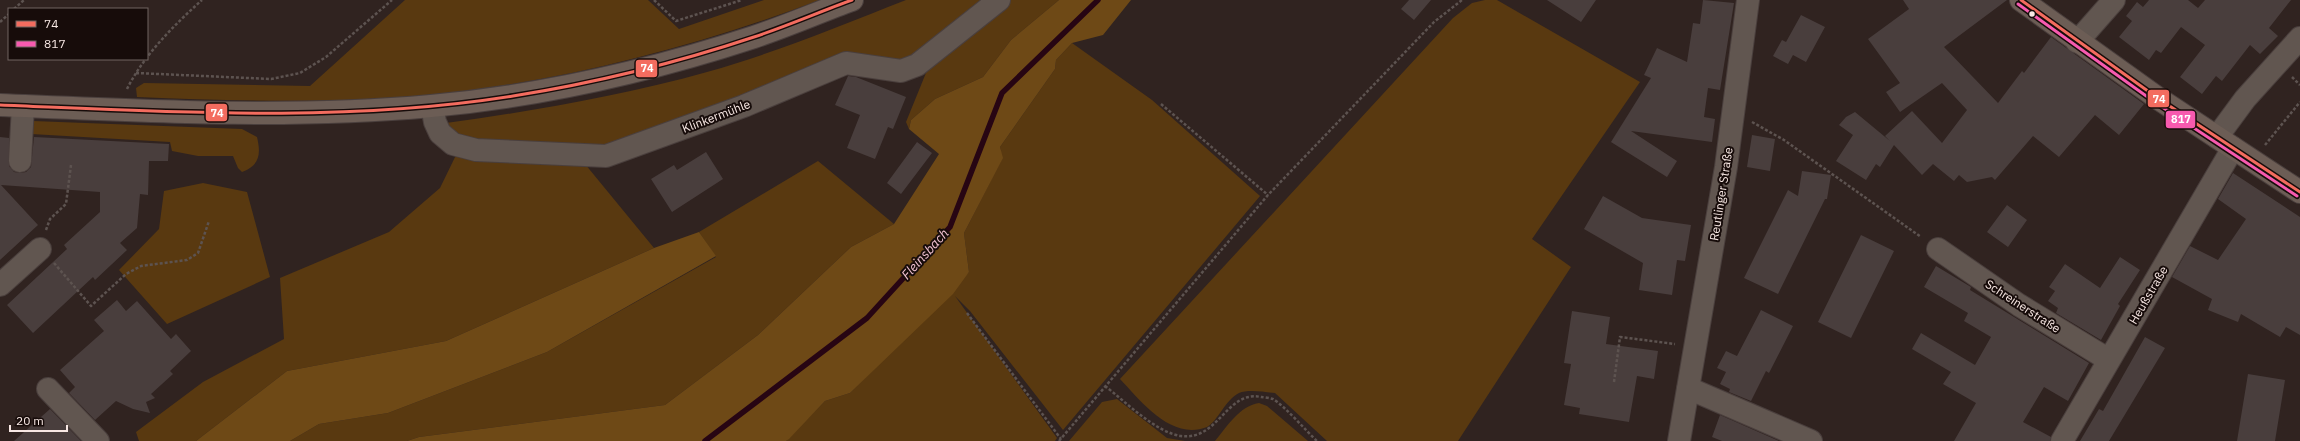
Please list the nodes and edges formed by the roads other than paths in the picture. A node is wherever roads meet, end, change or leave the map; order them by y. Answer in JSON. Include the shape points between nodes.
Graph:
{"nodes":[{"id":1,"x":852,"y":0,"type":"edge"},
{"id":2,"x":999,"y":0,"type":"edge"},
{"id":3,"x":1748,"y":0,"type":"edge"},
{"id":4,"x":2021,"y":0,"type":"edge"},
{"id":5,"x":2114,"y":0,"type":"edge"},
{"id":6,"x":2300,"y":38,"type":"edge"},
{"id":7,"x":2077,"y":42,"type":"junction"},
{"id":8,"x":0,"y":104,"type":"edge"},
{"id":9,"x":23,"y":106,"type":"junction"},
{"id":10,"x":432,"y":106,"type":"junction"},
{"id":11,"x":2225,"y":143,"type":"junction"},
{"id":12,"x":20,"y":161,"type":"dead end"},
{"id":13,"x":2300,"y":192,"type":"edge"},
{"id":14,"x":40,"y":249,"type":"road end"},
{"id":15,"x":1938,"y":249,"type":"road end"},
{"id":16,"x":0,"y":285,"type":"edge"},
{"id":17,"x":2109,"y":360,"type":"junction"},
{"id":18,"x":1688,"y":388,"type":"junction"},
{"id":19,"x":48,"y":389,"type":"dead end"},
{"id":20,"x":98,"y":441,"type":"edge"},
{"id":21,"x":1679,"y":441,"type":"edge"},
{"id":22,"x":1811,"y":441,"type":"edge"},
{"id":23,"x":2062,"y":441,"type":"edge"}],
"edges":[{"from":1,"to":10,"type":"main road","via":[[755,36],[639,70],[538,91]]},
{"from":2,"to":10,"type":"street","name":"Klinkermühle","via":[[917,65],[901,70],[846,63],[744,106],[606,156],[476,150],[453,144],[440,133]]},
{"from":3,"to":18,"type":"street","name":"Reutlinger Straße","via":[[1733,115]]},
{"from":4,"to":7,"type":"main road"},
{"from":5,"to":7,"type":"street"},
{"from":6,"to":11,"type":"street","name":"Heußstraße","via":[[2245,99]]},
{"from":7,"to":11,"type":"main road"},
{"from":8,"to":9,"type":"main road"},
{"from":9,"to":10,"type":"main road","via":[[262,113]]},
{"from":9,"to":12,"type":"street"},
{"from":11,"to":13,"type":"main road"},
{"from":11,"to":17,"type":"street","name":"Heußstraße"},
{"from":14,"to":16,"type":"street"},
{"from":15,"to":17,"type":"street","name":"Schreinerstraße","via":[[2019,305]]},
{"from":17,"to":23,"type":"street","name":"Heußstraße"},
{"from":18,"to":21,"type":"street","name":"Reutlinger Straße"},
{"from":18,"to":22,"type":"street"},
{"from":19,"to":20,"type":"street"}]}
